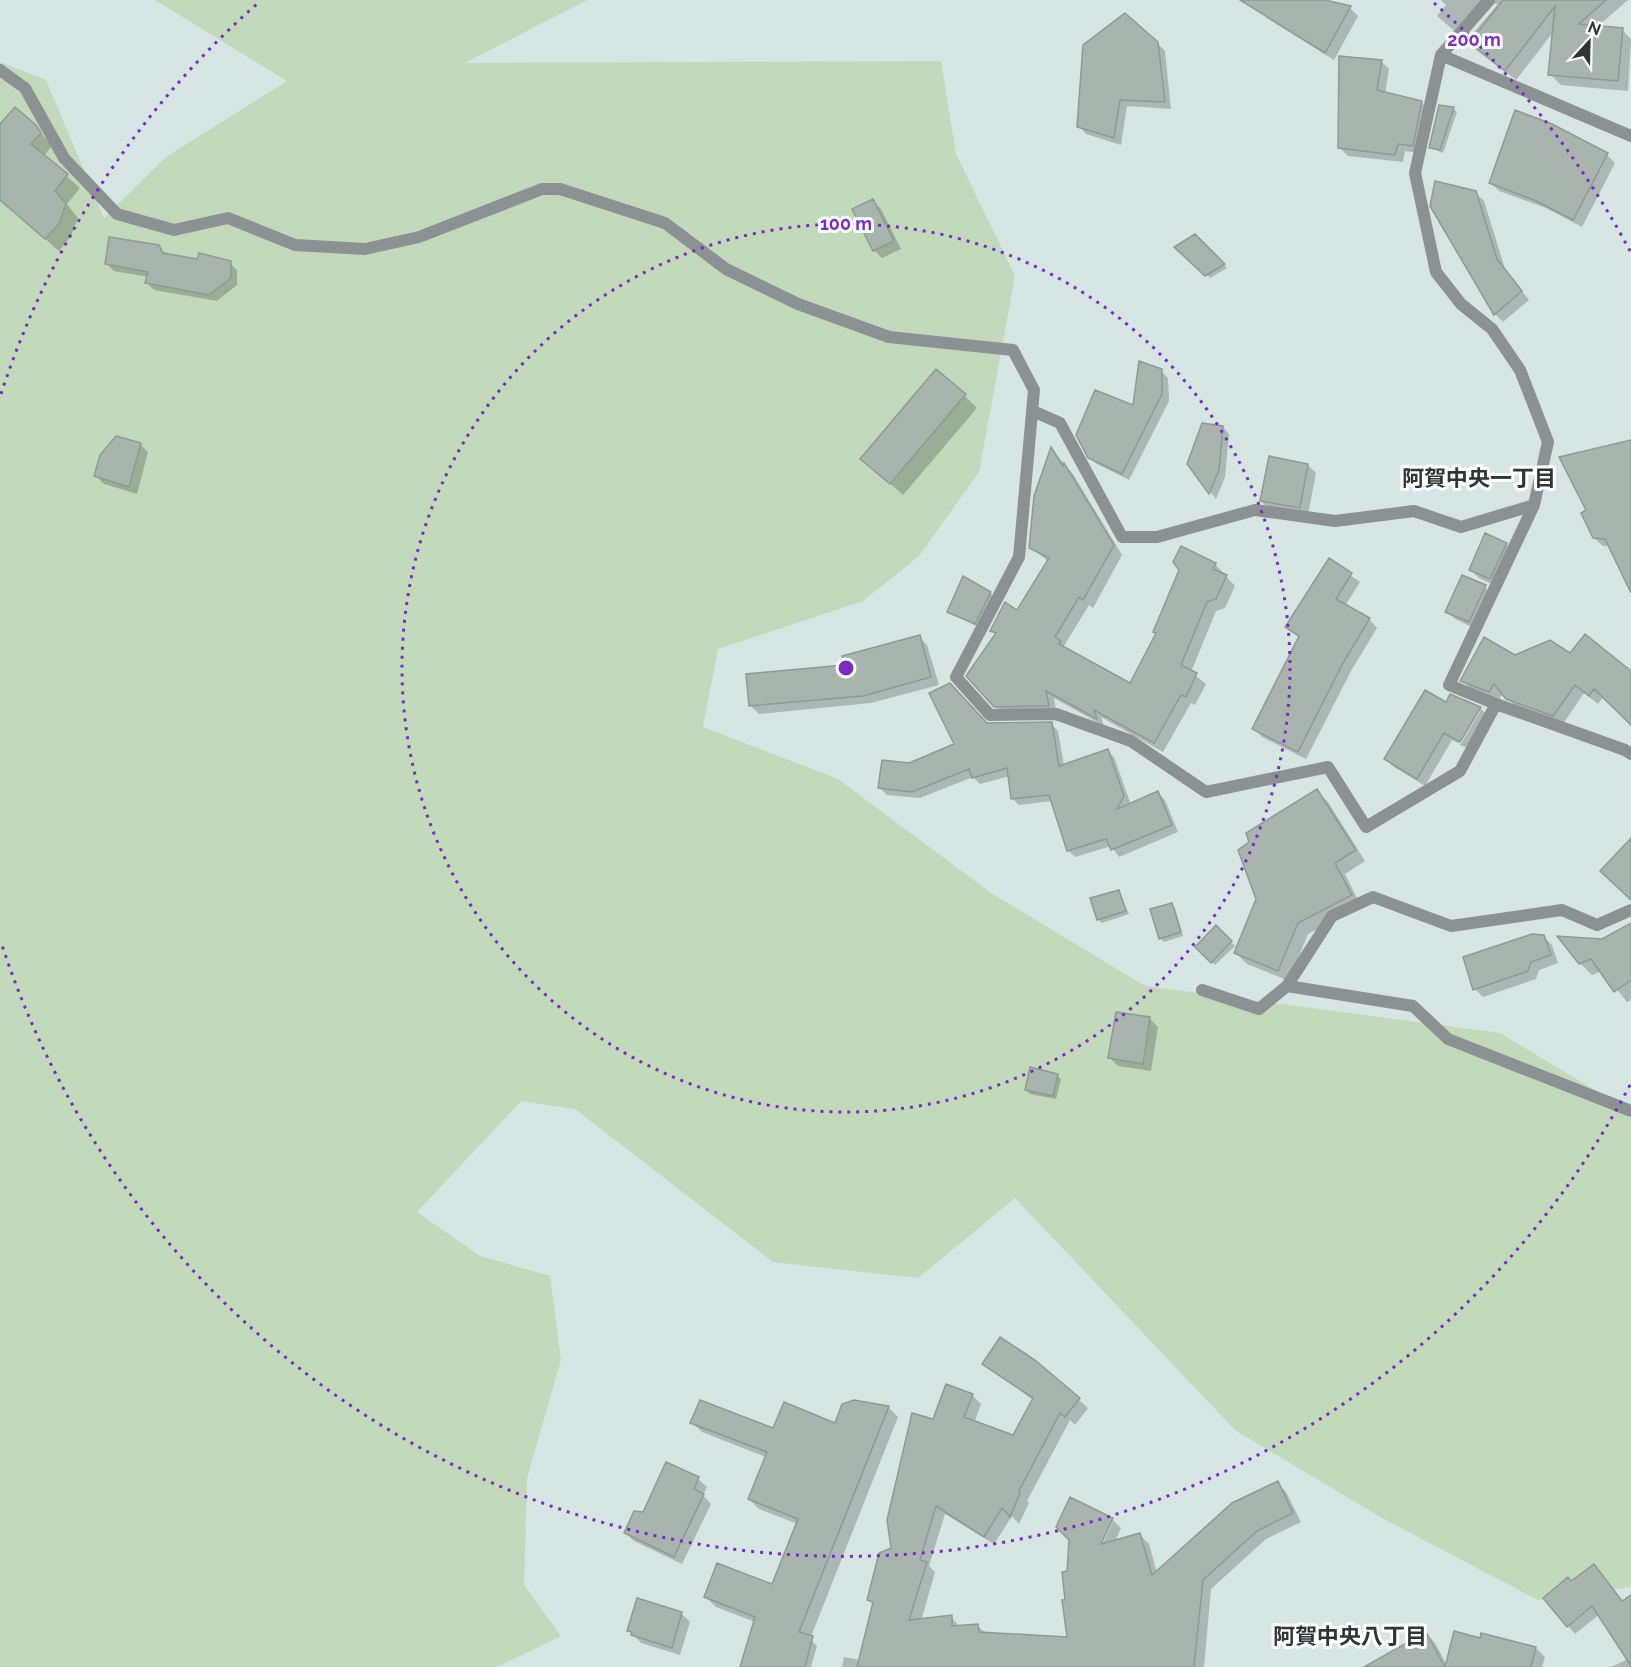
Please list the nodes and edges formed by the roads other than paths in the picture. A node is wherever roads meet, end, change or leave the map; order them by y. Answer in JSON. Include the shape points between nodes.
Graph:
{"nodes":[{"id":1,"x":1489,"y":0,"type":"edge"},
{"id":2,"x":1441,"y":55,"type":"junction"},
{"id":3,"x":0,"y":70,"type":"edge"},
{"id":4,"x":1631,"y":136,"type":"edge"},
{"id":5,"x":1034,"y":411,"type":"junction"},
{"id":6,"x":1534,"y":506,"type":"junction"},
{"id":7,"x":1496,"y":704,"type":"junction"},
{"id":8,"x":1631,"y":754,"type":"edge"},
{"id":9,"x":1631,"y":910,"type":"edge"},
{"id":10,"x":1287,"y":986,"type":"junction"},
{"id":11,"x":1202,"y":990,"type":"dead end"},
{"id":12,"x":1631,"y":1111,"type":"edge"}],
"edges":[{"from":1,"to":2,"type":"street"},
{"from":2,"to":4,"type":"street"},
{"from":2,"to":6,"type":"street","via":[[1415,173],[1436,272],[1461,304],[1492,329],[1520,370],[1548,442]]},
{"from":3,"to":5,"type":"street","via":[[25,88],[64,158],[117,214],[133,221],[174,230],[228,218],[295,245],[365,249],[419,237],[542,189],[560,189],[665,223],[726,269],[798,304],[889,336],[1013,350],[1034,390]]},
{"from":5,"to":6,"type":"street","via":[[1060,423],[1122,537],[1156,537],[1255,510],[1335,521],[1414,511],[1461,527]]},
{"from":5,"to":7,"type":"street","via":[[1019,557],[956,677],[990,715],[1056,714],[1131,741],[1206,792],[1328,767],[1366,827],[1460,771]]},
{"from":6,"to":7,"type":"street","via":[[1449,685]]},
{"from":7,"to":8,"type":"street"},
{"from":9,"to":10,"type":"street","via":[[1597,925],[1562,910],[1451,926],[1373,897],[1332,916]]},
{"from":10,"to":11,"type":"street","via":[[1259,1009]]},
{"from":10,"to":12,"type":"street","via":[[1413,1006],[1448,1038]]}]}
